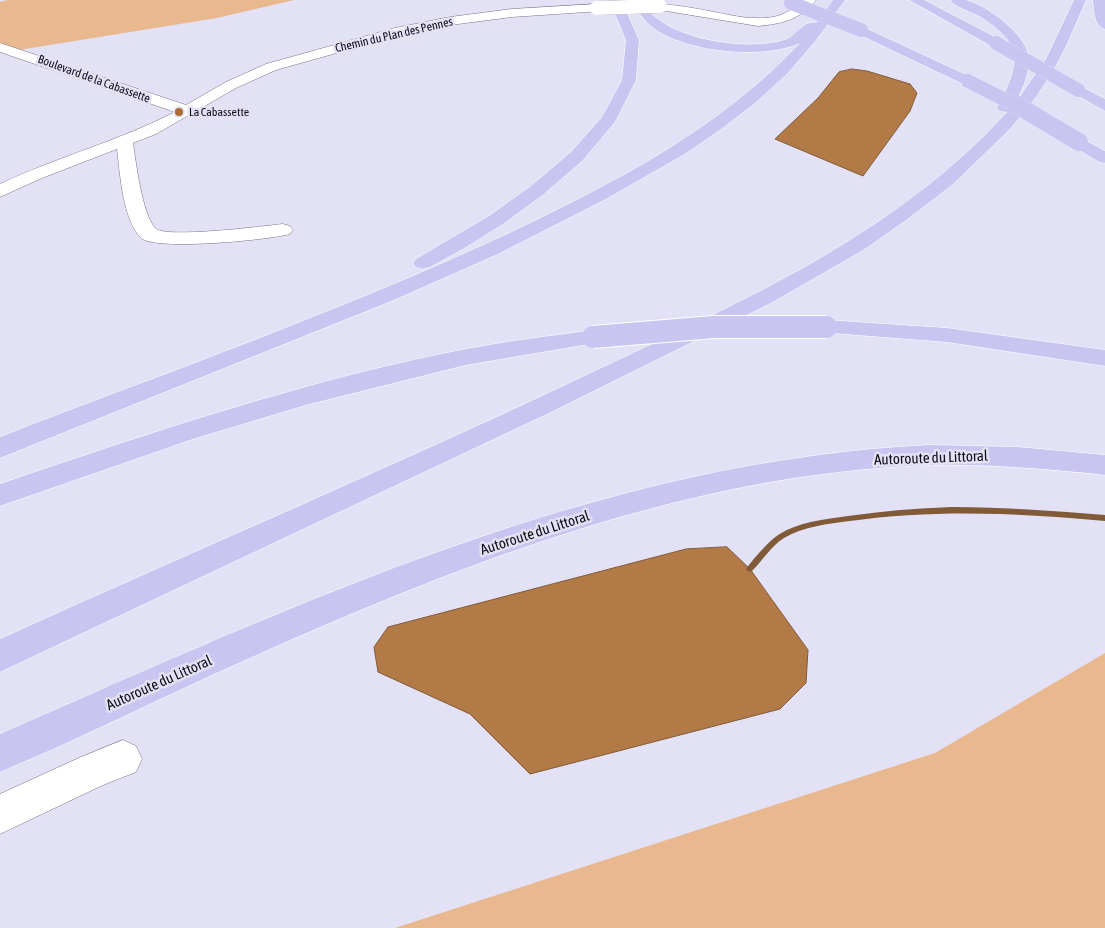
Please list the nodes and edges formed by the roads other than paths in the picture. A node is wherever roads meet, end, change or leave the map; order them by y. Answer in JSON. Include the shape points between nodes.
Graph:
{"nodes":[{"id":1,"x":615,"y":0,"type":"edge"},
{"id":2,"x":637,"y":0,"type":"edge"},
{"id":3,"x":810,"y":0,"type":"edge"},
{"id":4,"x":838,"y":0,"type":"edge"},
{"id":5,"x":915,"y":0,"type":"edge"},
{"id":6,"x":956,"y":0,"type":"edge"},
{"id":7,"x":1080,"y":0,"type":"edge"},
{"id":8,"x":1099,"y":0,"type":"edge"},
{"id":9,"x":785,"y":1,"type":"edge"},
{"id":10,"x":1105,"y":25,"type":"edge"},
{"id":11,"x":0,"y":47,"type":"edge"},
{"id":12,"x":1105,"y":106,"type":"edge"},
{"id":13,"x":188,"y":111,"type":"junction"},
{"id":14,"x":124,"y":141,"type":"junction"},
{"id":15,"x":1105,"y":158,"type":"edge"},
{"id":16,"x":0,"y":191,"type":"edge"},
{"id":17,"x":283,"y":230,"type":"dead end"},
{"id":18,"x":1105,"y":358,"type":"edge"},
{"id":19,"x":552,"y":402,"type":"junction"},
{"id":20,"x":0,"y":447,"type":"edge"},
{"id":21,"x":1105,"y":465,"type":"edge"},
{"id":22,"x":0,"y":495,"type":"edge"},
{"id":23,"x":0,"y":656,"type":"edge"},
{"id":24,"x":0,"y":753,"type":"edge"},
{"id":25,"x":123,"y":759,"type":"dead end"},
{"id":26,"x":0,"y":814,"type":"edge"}],
"edges":[{"from":1,"to":20,"type":"highway","via":[[632,28],[634,46],[631,73],[621,101],[582,152],[542,188],[449,249],[399,276]]},
{"from":2,"to":4,"type":"highway","via":[[646,15],[668,31],[700,42],[743,48],[771,47],[795,40]]},
{"from":3,"to":13,"type":"street","name":"Chemin du Plan des Pennes","bridge":true,"via":[[792,15],[770,20],[742,20],[682,7],[660,6],[480,16],[395,32],[259,72]]},
{"from":4,"to":20,"type":"highway","via":[[797,56],[745,105],[687,146],[626,182],[487,252],[367,305]]},
{"from":5,"to":12,"type":"highway","bridge":true},
{"from":6,"to":19,"type":"highway","via":[[982,12],[1006,29],[1017,41],[1024,58],[1016,89],[1000,114],[973,145],[913,194],[855,233]]},
{"from":7,"to":19,"type":"highway","via":[[1055,56],[1029,97],[984,146],[932,193],[868,236],[756,302]]},
{"from":8,"to":10,"type":"highway"},
{"from":9,"to":15,"type":"highway","bridge":true,"via":[[861,30],[968,81]]},
{"from":11,"to":13,"type":"street","name":"Boulevard de la Cabassette"},
{"from":13,"to":14,"type":"street","name":"Chemin du Plan des Pennes"},
{"from":14,"to":16,"type":"street","name":"Chemin du Plan des Pennes"},
{"from":14,"to":17,"type":"street","via":[[132,188],[145,229],[150,235],[180,239]]},
{"from":18,"to":22,"type":"highway","bridge":true,"via":[[947,335],[826,327],[714,327],[594,337],[466,357],[312,394],[184,432]]},
{"from":19,"to":23,"type":"highway"},
{"from":21,"to":24,"type":"highway","name":"Autoroute du Littoral","via":[[988,456],[875,459],[803,467],[649,497],[522,535],[392,583]]},
{"from":25,"to":26,"type":"street"}]}
